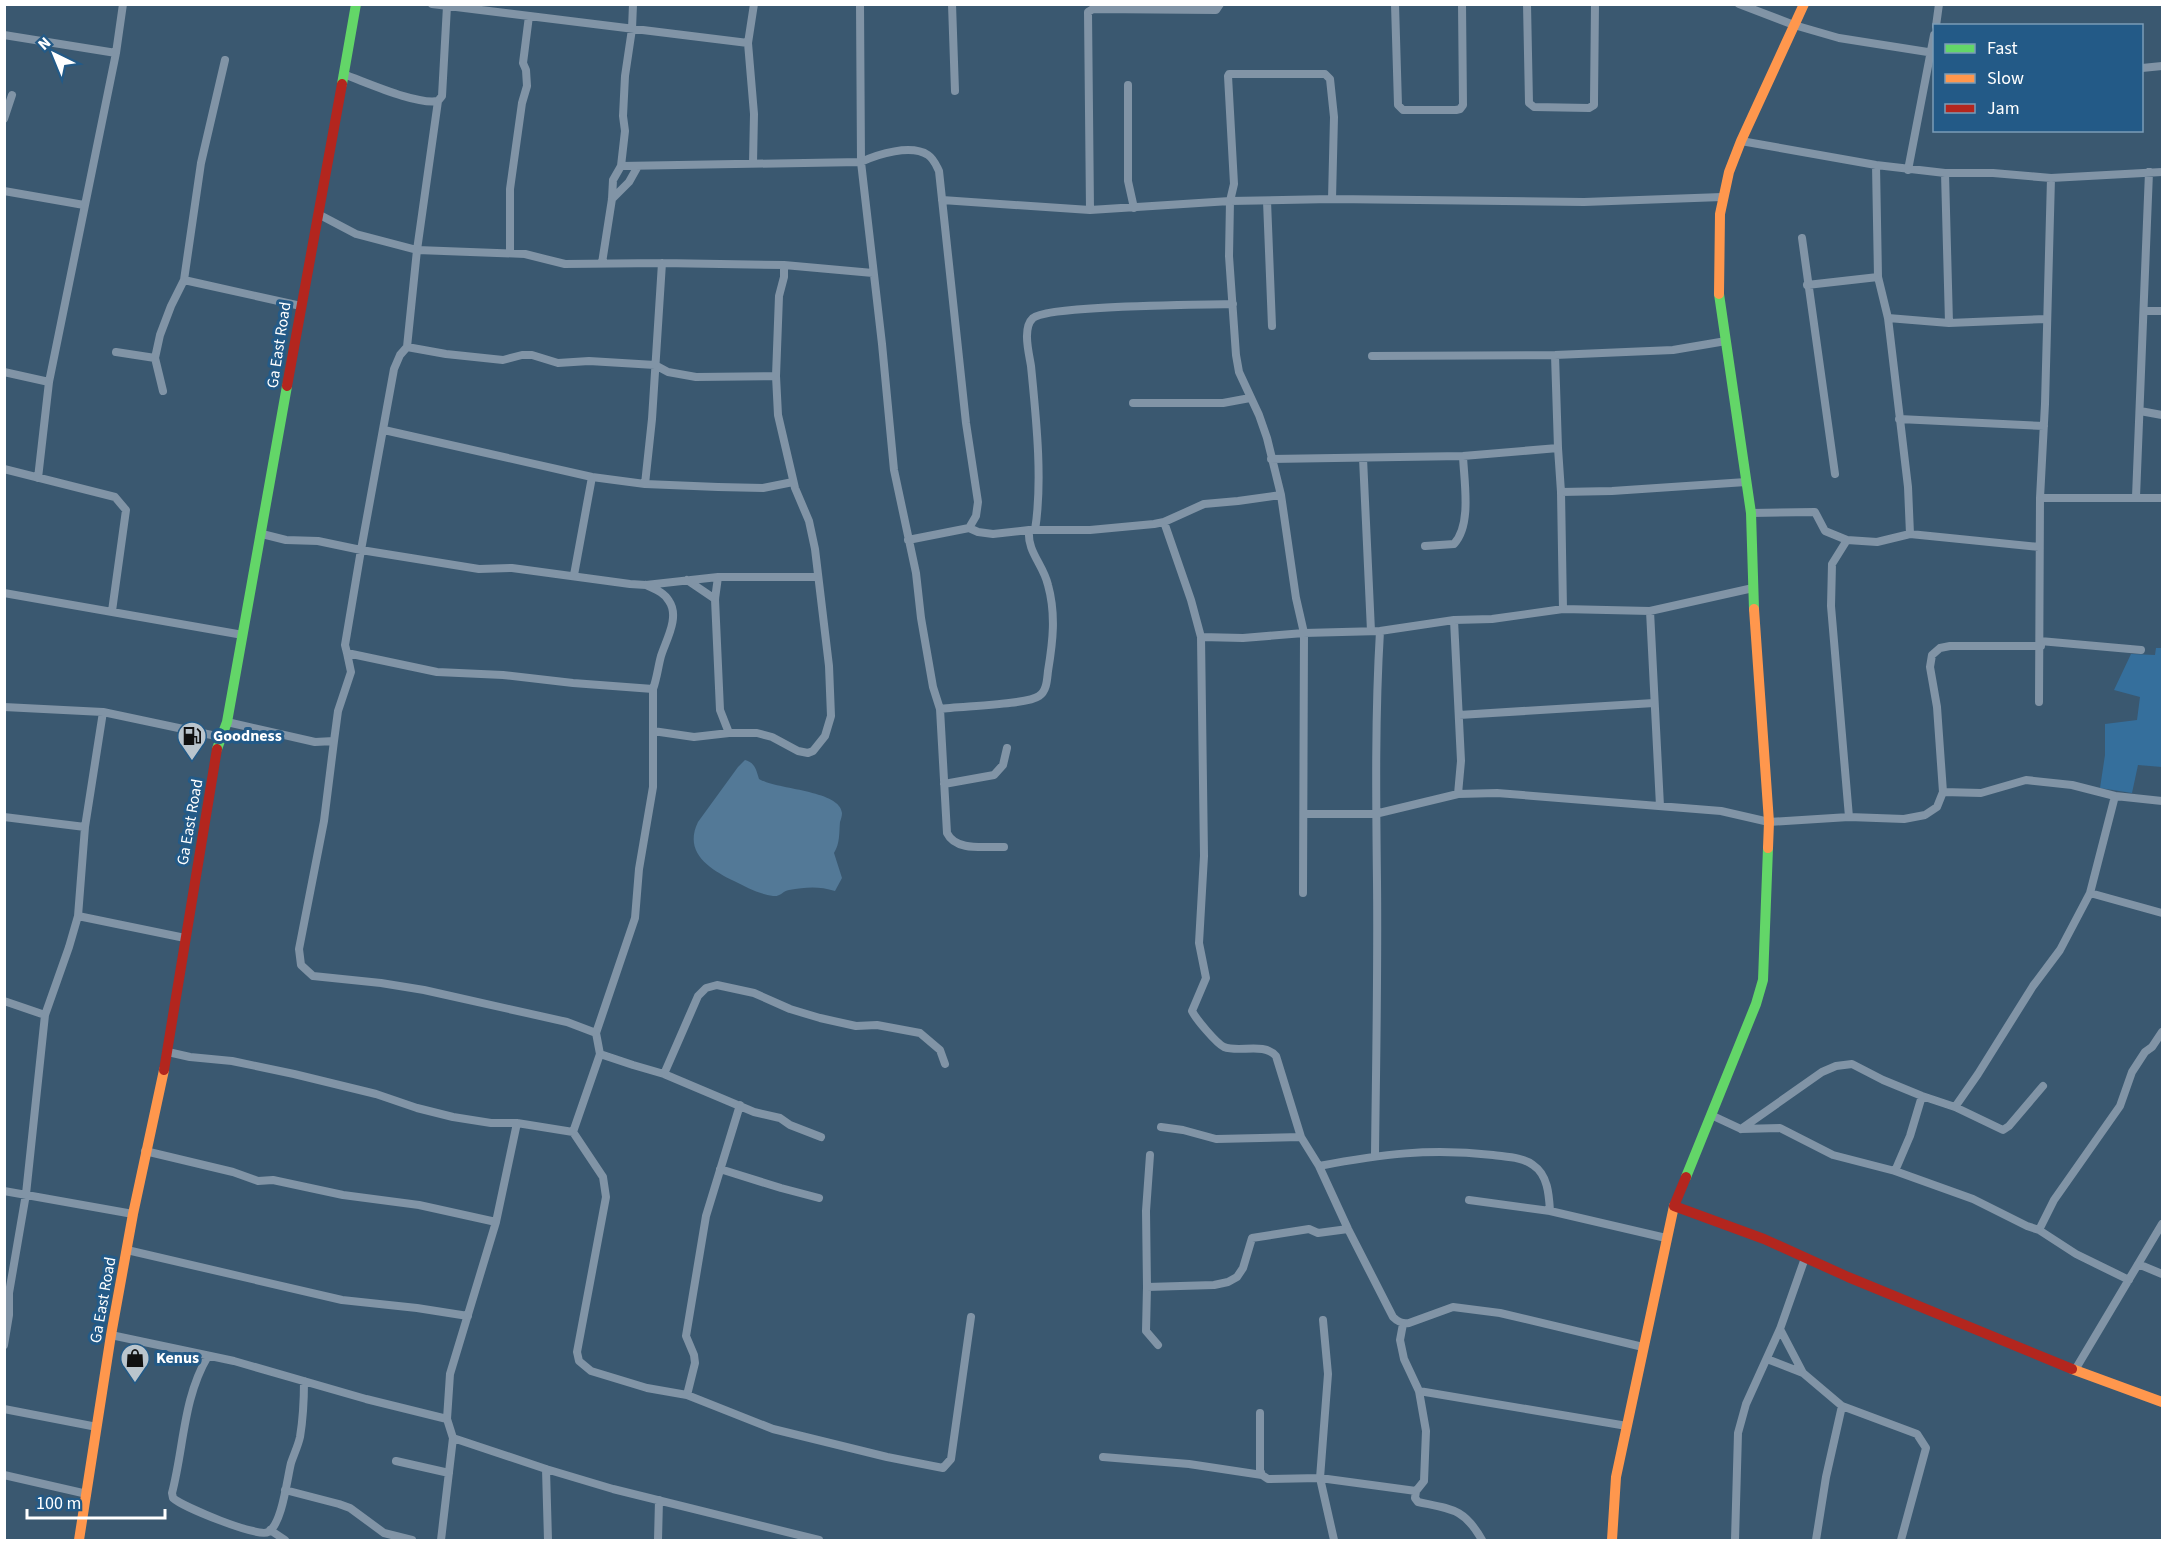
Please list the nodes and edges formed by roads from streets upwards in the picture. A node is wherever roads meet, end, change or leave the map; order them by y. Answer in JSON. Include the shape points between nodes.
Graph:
{"nodes":[{"id":1,"x":123,"y":4,"type":"edge"},
{"id":2,"x":356,"y":4,"type":"edge"},
{"id":3,"x":432,"y":4,"type":"edge"},
{"id":4,"x":633,"y":4,"type":"edge"},
{"id":5,"x":754,"y":4,"type":"edge"},
{"id":6,"x":860,"y":4,"type":"edge"},
{"id":7,"x":952,"y":4,"type":"edge"},
{"id":8,"x":1220,"y":4,"type":"edge"},
{"id":9,"x":1395,"y":4,"type":"edge"},
{"id":10,"x":1462,"y":4,"type":"edge"},
{"id":11,"x":1527,"y":4,"type":"edge"},
{"id":12,"x":1595,"y":4,"type":"edge"},
{"id":13,"x":1739,"y":4,"type":"edge"},
{"id":14,"x":1804,"y":4,"type":"edge"},
{"id":15,"x":1939,"y":4,"type":"edge"},
{"id":16,"x":447,"y":6,"type":"junction"},
{"id":17,"x":1156,"y":7,"type":"edge"},
{"id":18,"x":529,"y":16,"type":"junction"},
{"id":19,"x":1936,"y":24,"type":"edge"},
{"id":20,"x":1794,"y":25,"type":"junction"},
{"id":21,"x":632,"y":29,"type":"junction"},
{"id":22,"x":4,"y":35,"type":"edge"},
{"id":23,"x":748,"y":43,"type":"junction"},
{"id":24,"x":116,"y":53,"type":"junction"},
{"id":25,"x":1933,"y":53,"type":"edge"},
{"id":26,"x":225,"y":60,"type":"dead end"},
{"id":27,"x":2163,"y":66,"type":"edge"},
{"id":28,"x":2143,"y":68,"type":"edge"},
{"id":29,"x":343,"y":74,"type":"junction"},
{"id":30,"x":1128,"y":85,"type":"dead end"},
{"id":31,"x":956,"y":91,"type":"dead end"},
{"id":32,"x":12,"y":95,"type":"dead end"},
{"id":33,"x":438,"y":101,"type":"junction"},
{"id":34,"x":4,"y":119,"type":"edge"},
{"id":35,"x":1741,"y":141,"type":"junction"},
{"id":36,"x":861,"y":162,"type":"junction"},
{"id":37,"x":753,"y":163,"type":"junction"},
{"id":38,"x":1876,"y":165,"type":"junction"},
{"id":39,"x":621,"y":166,"type":"junction"},
{"id":40,"x":638,"y":166,"type":"junction"},
{"id":41,"x":1908,"y":170,"type":"junction"},
{"id":42,"x":2150,"y":172,"type":"junction"},
{"id":43,"x":2163,"y":172,"type":"edge"},
{"id":44,"x":1945,"y":173,"type":"junction"},
{"id":45,"x":2051,"y":178,"type":"junction"},
{"id":46,"x":4,"y":191,"type":"edge"},
{"id":47,"x":1722,"y":197,"type":"junction"},
{"id":48,"x":1332,"y":198,"type":"junction"},
{"id":49,"x":612,"y":199,"type":"junction"},
{"id":50,"x":942,"y":200,"type":"junction"},
{"id":51,"x":1230,"y":201,"type":"junction"},
{"id":52,"x":1267,"y":201,"type":"junction"},
{"id":53,"x":84,"y":205,"type":"junction"},
{"id":54,"x":1134,"y":208,"type":"junction"},
{"id":55,"x":1090,"y":210,"type":"junction"},
{"id":56,"x":318,"y":214,"type":"junction"},
{"id":57,"x":1802,"y":238,"type":"dead end"},
{"id":58,"x":417,"y":250,"type":"junction"},
{"id":59,"x":510,"y":253,"type":"junction"},
{"id":60,"x":602,"y":263,"type":"junction"},
{"id":61,"x":662,"y":263,"type":"junction"},
{"id":62,"x":784,"y":265,"type":"junction"},
{"id":63,"x":873,"y":273,"type":"junction"},
{"id":64,"x":1878,"y":277,"type":"junction"},
{"id":65,"x":184,"y":280,"type":"junction"},
{"id":66,"x":1807,"y":285,"type":"junction"},
{"id":67,"x":1233,"y":304,"type":"junction"},
{"id":68,"x":301,"y":306,"type":"junction"},
{"id":69,"x":2144,"y":311,"type":"junction"},
{"id":70,"x":2163,"y":311,"type":"edge"},
{"id":71,"x":1887,"y":318,"type":"junction"},
{"id":72,"x":2046,"y":319,"type":"junction"},
{"id":73,"x":1949,"y":323,"type":"junction"},
{"id":74,"x":1272,"y":326,"type":"dead end"},
{"id":75,"x":1726,"y":341,"type":"junction"},
{"id":76,"x":407,"y":347,"type":"junction"},
{"id":77,"x":116,"y":352,"type":"dead end"},
{"id":78,"x":1555,"y":355,"type":"junction"},
{"id":79,"x":1372,"y":356,"type":"dead end"},
{"id":80,"x":155,"y":358,"type":"junction"},
{"id":81,"x":655,"y":365,"type":"junction"},
{"id":82,"x":4,"y":372,"type":"edge"},
{"id":83,"x":776,"y":376,"type":"junction"},
{"id":84,"x":49,"y":382,"type":"junction"},
{"id":85,"x":163,"y":391,"type":"dead end"},
{"id":86,"x":1250,"y":398,"type":"junction"},
{"id":87,"x":1133,"y":403,"type":"dead end"},
{"id":88,"x":2140,"y":411,"type":"junction"},
{"id":89,"x":2163,"y":415,"type":"edge"},
{"id":90,"x":1899,"y":418,"type":"junction"},
{"id":91,"x":2044,"y":426,"type":"junction"},
{"id":92,"x":384,"y":430,"type":"junction"},
{"id":93,"x":1558,"y":448,"type":"junction"},
{"id":94,"x":1463,"y":456,"type":"junction"},
{"id":95,"x":1363,"y":458,"type":"junction"},
{"id":96,"x":1271,"y":459,"type":"junction"},
{"id":97,"x":4,"y":469,"type":"edge"},
{"id":98,"x":1835,"y":474,"type":"dead end"},
{"id":99,"x":592,"y":477,"type":"junction"},
{"id":100,"x":38,"y":478,"type":"junction"},
{"id":101,"x":793,"y":482,"type":"junction"},
{"id":102,"x":1746,"y":482,"type":"junction"},
{"id":103,"x":645,"y":484,"type":"junction"},
{"id":104,"x":1561,"y":492,"type":"junction"},
{"id":105,"x":1281,"y":495,"type":"junction"},
{"id":106,"x":2136,"y":497,"type":"junction"},
{"id":107,"x":2040,"y":498,"type":"junction"},
{"id":108,"x":2163,"y":498,"type":"edge"},
{"id":109,"x":1751,"y":513,"type":"junction"},
{"id":110,"x":1164,"y":522,"type":"junction"},
{"id":111,"x":969,"y":528,"type":"junction"},
{"id":112,"x":1032,"y":530,"type":"junction"},
{"id":113,"x":262,"y":534,"type":"junction"},
{"id":114,"x":1910,"y":534,"type":"junction"},
{"id":115,"x":908,"y":540,"type":"junction"},
{"id":116,"x":1847,"y":540,"type":"junction"},
{"id":117,"x":1425,"y":546,"type":"dead end"},
{"id":118,"x":2040,"y":547,"type":"junction"},
{"id":119,"x":361,"y":550,"type":"junction"},
{"id":120,"x":574,"y":575,"type":"junction"},
{"id":121,"x":718,"y":577,"type":"junction"},
{"id":122,"x":818,"y":577,"type":"junction"},
{"id":123,"x":687,"y":580,"type":"junction"},
{"id":124,"x":646,"y":585,"type":"junction"},
{"id":125,"x":1753,"y":588,"type":"junction"},
{"id":126,"x":4,"y":593,"type":"edge"},
{"id":127,"x":715,"y":599,"type":"junction"},
{"id":128,"x":1563,"y":609,"type":"junction"},
{"id":129,"x":112,"y":611,"type":"junction"},
{"id":130,"x":1650,"y":611,"type":"junction"},
{"id":131,"x":1454,"y":620,"type":"junction"},
{"id":132,"x":1371,"y":631,"type":"junction"},
{"id":133,"x":1380,"y":631,"type":"junction"},
{"id":134,"x":1305,"y":633,"type":"junction"},
{"id":135,"x":243,"y":635,"type":"junction"},
{"id":136,"x":1201,"y":637,"type":"junction"},
{"id":137,"x":2040,"y":643,"type":"junction"},
{"id":138,"x":2141,"y":650,"type":"dead end"},
{"id":139,"x":347,"y":653,"type":"junction"},
{"id":140,"x":653,"y":689,"type":"junction"},
{"id":141,"x":2039,"y":702,"type":"dead end"},
{"id":142,"x":1654,"y":703,"type":"junction"},
{"id":143,"x":4,"y":706,"type":"edge"},
{"id":144,"x":940,"y":709,"type":"junction"},
{"id":145,"x":103,"y":712,"type":"junction"},
{"id":146,"x":1459,"y":715,"type":"junction"},
{"id":147,"x":227,"y":722,"type":"junction"},
{"id":148,"x":653,"y":731,"type":"junction"},
{"id":149,"x":729,"y":733,"type":"junction"},
{"id":150,"x":221,"y":737,"type":"junction"},
{"id":151,"x":334,"y":741,"type":"junction"},
{"id":152,"x":1007,"y":748,"type":"dead end"},
{"id":153,"x":945,"y":784,"type":"junction"},
{"id":154,"x":1943,"y":792,"type":"junction"},
{"id":155,"x":1458,"y":794,"type":"junction"},
{"id":156,"x":2115,"y":796,"type":"junction"},
{"id":157,"x":2163,"y":801,"type":"edge"},
{"id":158,"x":1660,"y":806,"type":"junction"},
{"id":159,"x":1304,"y":814,"type":"junction"},
{"id":160,"x":1375,"y":814,"type":"junction"},
{"id":161,"x":4,"y":817,"type":"edge"},
{"id":162,"x":1849,"y":818,"type":"junction"},
{"id":163,"x":1769,"y":822,"type":"junction"},
{"id":164,"x":85,"y":827,"type":"junction"},
{"id":165,"x":1004,"y":847,"type":"dead end"},
{"id":166,"x":1303,"y":893,"type":"dead end"},
{"id":167,"x":2090,"y":893,"type":"junction"},
{"id":168,"x":2163,"y":913,"type":"edge"},
{"id":169,"x":78,"y":916,"type":"junction"},
{"id":170,"x":185,"y":938,"type":"junction"},
{"id":171,"x":4,"y":1000,"type":"edge"},
{"id":172,"x":45,"y":1015,"type":"junction"},
{"id":173,"x":2163,"y":1032,"type":"edge"},
{"id":174,"x":596,"y":1033,"type":"junction"},
{"id":175,"x":168,"y":1052,"type":"junction"},
{"id":176,"x":600,"y":1054,"type":"junction"},
{"id":177,"x":945,"y":1064,"type":"dead end"},
{"id":178,"x":664,"y":1074,"type":"junction"},
{"id":179,"x":2043,"y":1086,"type":"dead end"},
{"id":180,"x":1922,"y":1096,"type":"junction"},
{"id":181,"x":740,"y":1105,"type":"junction"},
{"id":182,"x":1954,"y":1107,"type":"junction"},
{"id":183,"x":1711,"y":1115,"type":"junction"},
{"id":184,"x":517,"y":1123,"type":"junction"},
{"id":185,"x":1161,"y":1127,"type":"dead end"},
{"id":186,"x":1741,"y":1129,"type":"junction"},
{"id":187,"x":573,"y":1132,"type":"junction"},
{"id":188,"x":821,"y":1137,"type":"dead end"},
{"id":189,"x":1301,"y":1137,"type":"junction"},
{"id":190,"x":145,"y":1151,"type":"junction"},
{"id":191,"x":1150,"y":1155,"type":"dead end"},
{"id":192,"x":1375,"y":1155,"type":"junction"},
{"id":193,"x":1319,"y":1166,"type":"junction"},
{"id":194,"x":720,"y":1169,"type":"junction"},
{"id":195,"x":1895,"y":1171,"type":"junction"},
{"id":196,"x":4,"y":1191,"type":"edge"},
{"id":197,"x":26,"y":1194,"type":"junction"},
{"id":198,"x":819,"y":1198,"type":"dead end"},
{"id":199,"x":1468,"y":1200,"type":"dead end"},
{"id":200,"x":1674,"y":1206,"type":"junction"},
{"id":201,"x":1550,"y":1210,"type":"junction"},
{"id":202,"x":133,"y":1214,"type":"junction"},
{"id":203,"x":496,"y":1222,"type":"junction"},
{"id":204,"x":2163,"y":1224,"type":"edge"},
{"id":205,"x":1348,"y":1229,"type":"junction"},
{"id":206,"x":2039,"y":1230,"type":"junction"},
{"id":207,"x":1666,"y":1238,"type":"junction"},
{"id":208,"x":127,"y":1250,"type":"junction"},
{"id":209,"x":1805,"y":1258,"type":"junction"},
{"id":210,"x":2138,"y":1264,"type":"junction"},
{"id":211,"x":2163,"y":1274,"type":"edge"},
{"id":212,"x":2129,"y":1280,"type":"junction"},
{"id":213,"x":1147,"y":1287,"type":"junction"},
{"id":214,"x":468,"y":1316,"type":"junction"},
{"id":215,"x":971,"y":1317,"type":"dead end"},
{"id":216,"x":1323,"y":1320,"type":"dead end"},
{"id":217,"x":1403,"y":1324,"type":"junction"},
{"id":218,"x":1780,"y":1329,"type":"junction"},
{"id":219,"x":111,"y":1335,"type":"junction"},
{"id":220,"x":4,"y":1345,"type":"edge"},
{"id":221,"x":1158,"y":1346,"type":"dead end"},
{"id":222,"x":1643,"y":1347,"type":"junction"},
{"id":223,"x":208,"y":1356,"type":"junction"},
{"id":224,"x":1767,"y":1359,"type":"junction"},
{"id":225,"x":2074,"y":1370,"type":"junction"},
{"id":226,"x":1803,"y":1373,"type":"junction"},
{"id":227,"x":304,"y":1381,"type":"junction"},
{"id":228,"x":1419,"y":1391,"type":"junction"},
{"id":229,"x":687,"y":1395,"type":"junction"},
{"id":230,"x":2163,"y":1402,"type":"edge"},
{"id":231,"x":1842,"y":1406,"type":"junction"},
{"id":232,"x":4,"y":1409,"type":"edge"},
{"id":233,"x":1260,"y":1413,"type":"dead end"},
{"id":234,"x":447,"y":1419,"type":"junction"},
{"id":235,"x":1627,"y":1426,"type":"junction"},
{"id":236,"x":97,"y":1427,"type":"junction"},
{"id":237,"x":453,"y":1438,"type":"junction"},
{"id":238,"x":1104,"y":1457,"type":"dead end"},
{"id":239,"x":396,"y":1461,"type":"dead end"},
{"id":240,"x":546,"y":1469,"type":"junction"},
{"id":241,"x":449,"y":1473,"type":"junction"},
{"id":242,"x":4,"y":1475,"type":"edge"},
{"id":243,"x":1262,"y":1475,"type":"junction"},
{"id":244,"x":1320,"y":1478,"type":"junction"},
{"id":245,"x":285,"y":1490,"type":"junction"},
{"id":246,"x":1416,"y":1491,"type":"junction"},
{"id":247,"x":87,"y":1494,"type":"junction"},
{"id":248,"x":659,"y":1500,"type":"junction"},
{"id":249,"x":270,"y":1530,"type":"junction"},
{"id":250,"x":79,"y":1540,"type":"edge"},
{"id":251,"x":285,"y":1540,"type":"edge"},
{"id":252,"x":412,"y":1540,"type":"edge"},
{"id":253,"x":441,"y":1540,"type":"edge"},
{"id":254,"x":548,"y":1540,"type":"edge"},
{"id":255,"x":658,"y":1540,"type":"edge"},
{"id":256,"x":819,"y":1540,"type":"edge"},
{"id":257,"x":1334,"y":1540,"type":"edge"},
{"id":258,"x":1482,"y":1540,"type":"edge"},
{"id":259,"x":1612,"y":1540,"type":"edge"},
{"id":260,"x":1735,"y":1540,"type":"edge"},
{"id":261,"x":1816,"y":1540,"type":"edge"},
{"id":262,"x":1901,"y":1540,"type":"edge"}],
"edges":[{"from":1,"to":24,"type":"street"},
{"from":2,"to":29,"type":"street","name":"Ga East Road"},
{"from":3,"to":16,"type":"street"},
{"from":4,"to":21,"type":"street"},
{"from":5,"to":23,"type":"street"},
{"from":6,"to":36,"type":"street"},
{"from":7,"to":31,"type":"street"},
{"from":8,"to":17,"type":"street","via":[[1216,10]]},
{"from":9,"to":10,"type":"street","via":[[1398,105],[1403,110],[1460,109],[1463,105]]},
{"from":11,"to":12,"type":"street","via":[[1529,103],[1534,107],[1589,108],[1594,105]]},
{"from":13,"to":20,"type":"street"},
{"from":14,"to":20,"type":"street"},
{"from":15,"to":19,"type":"street"},
{"from":16,"to":18,"type":"street"},
{"from":16,"to":33,"type":"street","via":[[442,96]]},
{"from":17,"to":55,"type":"street","via":[[1088,12]]},
{"from":18,"to":21,"type":"street"},
{"from":18,"to":59,"type":"street","via":[[523,63],[527,86],[510,189]]},
{"from":20,"to":25,"type":"street","via":[[1839,38]]},
{"from":20,"to":35,"type":"street"},
{"from":21,"to":23,"type":"street"},
{"from":21,"to":39,"type":"street","via":[[625,76]]},
{"from":22,"to":24,"type":"street"},
{"from":23,"to":37,"type":"street","via":[[754,114]]},
{"from":24,"to":53,"type":"street"},
{"from":25,"to":41,"type":"street"},
{"from":26,"to":65,"type":"street","via":[[201,163]]},
{"from":27,"to":28,"type":"street"},
{"from":29,"to":33,"type":"street","via":[[404,95]]},
{"from":29,"to":56,"type":"street","name":"Ga East Road"},
{"from":30,"to":54,"type":"street","via":[[1128,181]]},
{"from":32,"to":34,"type":"street"},
{"from":33,"to":58,"type":"street"},
{"from":35,"to":38,"type":"street"},
{"from":35,"to":47,"type":"street"},
{"from":36,"to":37,"type":"street"},
{"from":36,"to":50,"type":"street","via":[[880,153],[926,154],[939,171]]},
{"from":36,"to":63,"type":"street"},
{"from":37,"to":40,"type":"street"},
{"from":38,"to":41,"type":"street"},
{"from":38,"to":64,"type":"street"},
{"from":39,"to":40,"type":"street"},
{"from":39,"to":49,"type":"street","via":[[613,180]]},
{"from":40,"to":49,"type":"street"},
{"from":41,"to":44,"type":"street"},
{"from":42,"to":43,"type":"street"},
{"from":42,"to":45,"type":"street"},
{"from":42,"to":69,"type":"street"},
{"from":44,"to":45,"type":"street"},
{"from":44,"to":73,"type":"street"},
{"from":45,"to":72,"type":"street"},
{"from":46,"to":53,"type":"street"},
{"from":47,"to":48,"type":"street","via":[[1584,202]]},
{"from":47,"to":75,"type":"street","via":[[1718,289]]},
{"from":48,"to":51,"type":"street","via":[[1334,117],[1328,76],[1232,73],[1228,76],[1234,184]]},
{"from":48,"to":52,"type":"street"},
{"from":49,"to":60,"type":"street"},
{"from":50,"to":55,"type":"street"},
{"from":50,"to":111,"type":"street","via":[[978,502]]},
{"from":51,"to":52,"type":"street"},
{"from":51,"to":54,"type":"street"},
{"from":51,"to":67,"type":"street"},
{"from":52,"to":74,"type":"street"},
{"from":53,"to":84,"type":"street"},
{"from":54,"to":55,"type":"street"},
{"from":56,"to":58,"type":"street","via":[[356,234]]},
{"from":56,"to":68,"type":"street","name":"Ga East Road"},
{"from":57,"to":66,"type":"street"},
{"from":58,"to":59,"type":"street"},
{"from":58,"to":76,"type":"street"},
{"from":59,"to":60,"type":"street","via":[[565,264]]},
{"from":60,"to":61,"type":"street"},
{"from":61,"to":62,"type":"street"},
{"from":61,"to":81,"type":"street"},
{"from":62,"to":63,"type":"street"},
{"from":62,"to":83,"type":"street"},
{"from":63,"to":115,"type":"street","via":[[892,454]]},
{"from":64,"to":66,"type":"street"},
{"from":64,"to":71,"type":"street"},
{"from":65,"to":68,"type":"street"},
{"from":65,"to":80,"type":"street","via":[[160,335]]},
{"from":66,"to":98,"type":"street"},
{"from":67,"to":86,"type":"street","via":[[1239,372]]},
{"from":67,"to":112,"type":"street","via":[[1075,309],[1034,318],[1027,331],[1039,507]]},
{"from":68,"to":113,"type":"street","name":"Ga East Road"},
{"from":69,"to":70,"type":"street"},
{"from":69,"to":88,"type":"street"},
{"from":71,"to":73,"type":"street"},
{"from":71,"to":90,"type":"street"},
{"from":72,"to":73,"type":"street"},
{"from":72,"to":91,"type":"street"},
{"from":75,"to":78,"type":"street","via":[[1673,350]]},
{"from":75,"to":102,"type":"street"},
{"from":76,"to":81,"type":"street","via":[[504,360],[532,355],[558,363]]},
{"from":76,"to":92,"type":"street","via":[[394,369]]},
{"from":77,"to":80,"type":"street"},
{"from":78,"to":79,"type":"street"},
{"from":78,"to":93,"type":"street"},
{"from":80,"to":85,"type":"street"},
{"from":81,"to":83,"type":"street","via":[[668,372],[696,377]]},
{"from":81,"to":103,"type":"street"},
{"from":82,"to":84,"type":"street"},
{"from":83,"to":101,"type":"street","via":[[778,416]]},
{"from":84,"to":100,"type":"street"},
{"from":86,"to":87,"type":"street","via":[[1223,403]]},
{"from":86,"to":96,"type":"street","via":[[1267,438]]},
{"from":88,"to":89,"type":"street"},
{"from":88,"to":106,"type":"street"},
{"from":90,"to":91,"type":"street"},
{"from":90,"to":114,"type":"street"},
{"from":91,"to":107,"type":"street"},
{"from":92,"to":99,"type":"street"},
{"from":92,"to":119,"type":"street"},
{"from":93,"to":94,"type":"street"},
{"from":93,"to":104,"type":"street"},
{"from":94,"to":95,"type":"street"},
{"from":94,"to":117,"type":"street","via":[[1465,519],[1459,538],[1454,544]]},
{"from":95,"to":96,"type":"street"},
{"from":95,"to":132,"type":"street"},
{"from":96,"to":105,"type":"street"},
{"from":97,"to":100,"type":"street"},
{"from":99,"to":103,"type":"street"},
{"from":99,"to":120,"type":"street"},
{"from":100,"to":129,"type":"street","via":[[115,497],[126,510]]},
{"from":101,"to":103,"type":"street","via":[[763,488]]},
{"from":101,"to":122,"type":"street","via":[[809,521]]},
{"from":102,"to":104,"type":"street"},
{"from":102,"to":109,"type":"street"},
{"from":104,"to":128,"type":"street"},
{"from":105,"to":110,"type":"street","via":[[1204,504]]},
{"from":105,"to":134,"type":"street"},
{"from":106,"to":107,"type":"street"},
{"from":106,"to":108,"type":"street"},
{"from":107,"to":118,"type":"street"},
{"from":109,"to":116,"type":"street","via":[[1815,512],[1825,531]]},
{"from":109,"to":125,"type":"street"},
{"from":110,"to":112,"type":"street","via":[[1090,530]]},
{"from":110,"to":136,"type":"street"},
{"from":111,"to":112,"type":"street","via":[[993,534]]},
{"from":111,"to":115,"type":"street"},
{"from":112,"to":144,"type":"street","via":[[1029,544],[1048,583],[1053,619],[1054,640],[1045,690],[1036,698]]},
{"from":113,"to":119,"type":"street"},
{"from":113,"to":135,"type":"street","name":"Ga East Road"},
{"from":114,"to":116,"type":"street","via":[[1877,542]]},
{"from":114,"to":118,"type":"street"},
{"from":115,"to":144,"type":"street"},
{"from":116,"to":162,"type":"street","via":[[1832,564],[1831,606]]},
{"from":118,"to":137,"type":"street"},
{"from":119,"to":120,"type":"street","via":[[479,569],[512,568]]},
{"from":119,"to":139,"type":"street","via":[[345,645]]},
{"from":120,"to":124,"type":"street"},
{"from":121,"to":122,"type":"street"},
{"from":121,"to":123,"type":"street"},
{"from":121,"to":127,"type":"street"},
{"from":122,"to":149,"type":"street","via":[[832,705],[825,736],[808,753],[757,733]]},
{"from":123,"to":124,"type":"street"},
{"from":123,"to":127,"type":"street"},
{"from":124,"to":140,"type":"street","via":[[665,595],[673,609]]},
{"from":125,"to":130,"type":"street"},
{"from":125,"to":163,"type":"street"},
{"from":126,"to":129,"type":"street"},
{"from":127,"to":149,"type":"street","via":[[720,710]]},
{"from":128,"to":130,"type":"street"},
{"from":128,"to":131,"type":"street"},
{"from":129,"to":135,"type":"street"},
{"from":130,"to":142,"type":"street"},
{"from":131,"to":133,"type":"street"},
{"from":131,"to":146,"type":"street"},
{"from":132,"to":133,"type":"street"},
{"from":132,"to":134,"type":"street"},
{"from":133,"to":160,"type":"street"},
{"from":134,"to":136,"type":"street"},
{"from":134,"to":159,"type":"street"},
{"from":135,"to":147,"type":"street","name":"Ga East Road"},
{"from":136,"to":189,"type":"street","via":[[1204,856],[1198,943],[1206,978],[1192,1011],[1198,1023],[1224,1047],[1276,1056]]},
{"from":137,"to":138,"type":"street"},
{"from":137,"to":141,"type":"street"},
{"from":137,"to":154,"type":"street","via":[[1950,646],[1932,655]]},
{"from":139,"to":140,"type":"street","via":[[437,672]]},
{"from":139,"to":151,"type":"street","via":[[351,672],[338,711]]},
{"from":140,"to":148,"type":"street"},
{"from":142,"to":146,"type":"street"},
{"from":142,"to":158,"type":"street"},
{"from":143,"to":145,"type":"street"},
{"from":144,"to":153,"type":"street"},
{"from":145,"to":150,"type":"street"},
{"from":145,"to":164,"type":"street"},
{"from":146,"to":155,"type":"street"},
{"from":147,"to":150,"type":"street","name":"Ga East Road"},
{"from":147,"to":151,"type":"street","via":[[315,742]]},
{"from":148,"to":149,"type":"street","via":[[694,737]]},
{"from":148,"to":174,"type":"street","via":[[653,787],[635,918]]},
{"from":150,"to":170,"type":"street","name":"Ga East Road"},
{"from":151,"to":174,"type":"street","via":[[324,821],[299,950],[301,966],[312,976],[424,990],[567,1022]]},
{"from":152,"to":153,"type":"street","via":[[1003,765],[994,775]]},
{"from":153,"to":165,"type":"street","via":[[950,839],[960,845]]},
{"from":154,"to":156,"type":"street","via":[[1981,794],[2026,780],[2072,785]]},
{"from":154,"to":162,"type":"street","via":[[1937,807],[1925,815],[1904,819]]},
{"from":155,"to":158,"type":"street","via":[[1497,793]]},
{"from":155,"to":160,"type":"street"},
{"from":156,"to":157,"type":"street"},
{"from":156,"to":167,"type":"street"},
{"from":158,"to":163,"type":"street","via":[[1721,811]]},
{"from":159,"to":160,"type":"street"},
{"from":159,"to":166,"type":"street"},
{"from":160,"to":192,"type":"street"},
{"from":161,"to":164,"type":"street"},
{"from":162,"to":163,"type":"street"},
{"from":163,"to":183,"type":"street","via":[[1763,980]]},
{"from":164,"to":169,"type":"street"},
{"from":167,"to":168,"type":"street"},
{"from":167,"to":182,"type":"street","via":[[2060,950]]},
{"from":169,"to":170,"type":"street"},
{"from":169,"to":172,"type":"street"},
{"from":170,"to":175,"type":"street","name":"Ga East Road"},
{"from":171,"to":172,"type":"street"},
{"from":172,"to":197,"type":"street"},
{"from":173,"to":206,"type":"street","via":[[2135,1066],[2120,1106],[2054,1200]]},
{"from":174,"to":176,"type":"street"},
{"from":175,"to":184,"type":"street","via":[[261,1066],[453,1117]]},
{"from":175,"to":190,"type":"street","name":"Ga East Road"},
{"from":176,"to":178,"type":"street"},
{"from":176,"to":187,"type":"street"},
{"from":177,"to":178,"type":"street","via":[[940,1050],[920,1033],[820,1018],[754,993],[717,985],[698,996]]},
{"from":178,"to":181,"type":"street"},
{"from":179,"to":182,"type":"street","via":[[2003,1130]]},
{"from":180,"to":182,"type":"street"},
{"from":180,"to":186,"type":"street","via":[[1852,1064],[1836,1066]]},
{"from":180,"to":195,"type":"street"},
{"from":181,"to":188,"type":"street"},
{"from":181,"to":194,"type":"street"},
{"from":183,"to":186,"type":"street"},
{"from":183,"to":200,"type":"street"},
{"from":184,"to":187,"type":"street"},
{"from":184,"to":203,"type":"street"},
{"from":185,"to":189,"type":"street","via":[[1216,1139]]},
{"from":186,"to":195,"type":"street","via":[[1780,1128],[1833,1155]]},
{"from":187,"to":229,"type":"street","via":[[603,1177],[606,1197],[577,1352],[579,1361],[591,1371]]},
{"from":189,"to":193,"type":"street"},
{"from":190,"to":202,"type":"street","name":"Ga East Road"},
{"from":190,"to":203,"type":"street","via":[[258,1181],[273,1180],[419,1205]]},
{"from":191,"to":213,"type":"street"},
{"from":192,"to":193,"type":"street"},
{"from":192,"to":201,"type":"street","via":[[1417,1151],[1522,1159],[1535,1165],[1543,1176]]},
{"from":193,"to":205,"type":"street"},
{"from":194,"to":198,"type":"street"},
{"from":194,"to":229,"type":"street","via":[[706,1216],[686,1336],[695,1363]]},
{"from":195,"to":206,"type":"street","via":[[1973,1199]]},
{"from":196,"to":197,"type":"street"},
{"from":197,"to":202,"type":"street"},
{"from":197,"to":220,"type":"street"},
{"from":199,"to":201,"type":"street"},
{"from":200,"to":207,"type":"street"},
{"from":200,"to":209,"type":"street"},
{"from":201,"to":207,"type":"street"},
{"from":202,"to":208,"type":"street","name":"Ga East Road"},
{"from":203,"to":214,"type":"street"},
{"from":204,"to":210,"type":"street"},
{"from":205,"to":213,"type":"street","via":[[1318,1233],[1309,1229],[1252,1238],[1243,1268],[1228,1282]]},
{"from":205,"to":217,"type":"street","via":[[1393,1317]]},
{"from":206,"to":212,"type":"street","via":[[2076,1254]]},
{"from":207,"to":222,"type":"street"},
{"from":208,"to":214,"type":"street","via":[[342,1300]]},
{"from":208,"to":219,"type":"street","name":"Ga East Road"},
{"from":209,"to":218,"type":"street"},
{"from":209,"to":225,"type":"street"},
{"from":210,"to":211,"type":"street"},
{"from":210,"to":212,"type":"street"},
{"from":212,"to":225,"type":"street"},
{"from":213,"to":221,"type":"street","via":[[1146,1331]]},
{"from":214,"to":234,"type":"street","via":[[450,1374]]},
{"from":215,"to":229,"type":"street","via":[[951,1459],[943,1467],[773,1428]]},
{"from":216,"to":244,"type":"street","via":[[1328,1374]]},
{"from":217,"to":222,"type":"street","via":[[1453,1307],[1500,1313]]},
{"from":217,"to":228,"type":"street","via":[[1400,1340],[1404,1359]]},
{"from":218,"to":224,"type":"street"},
{"from":218,"to":226,"type":"street"},
{"from":219,"to":223,"type":"street"},
{"from":219,"to":236,"type":"street","name":"Ga East Road"},
{"from":222,"to":235,"type":"street"},
{"from":223,"to":227,"type":"street"},
{"from":223,"to":249,"type":"street","via":[[189,1400],[173,1498],[235,1525],[261,1533]]},
{"from":224,"to":226,"type":"street"},
{"from":224,"to":260,"type":"street","via":[[1746,1404],[1738,1433]]},
{"from":225,"to":230,"type":"street"},
{"from":226,"to":231,"type":"street"},
{"from":227,"to":234,"type":"street"},
{"from":227,"to":245,"type":"street","via":[[299,1439]]},
{"from":228,"to":235,"type":"street"},
{"from":228,"to":246,"type":"street","via":[[1426,1431],[1424,1481]]},
{"from":231,"to":261,"type":"street"},
{"from":231,"to":262,"type":"street","via":[[1917,1434],[1926,1448]]},
{"from":232,"to":236,"type":"street"},
{"from":233,"to":243,"type":"street"},
{"from":234,"to":237,"type":"street"},
{"from":235,"to":259,"type":"street","via":[[1616,1478]]},
{"from":236,"to":247,"type":"street","name":"Ga East Road"},
{"from":237,"to":240,"type":"street"},
{"from":237,"to":241,"type":"street"},
{"from":238,"to":243,"type":"street"},
{"from":239,"to":241,"type":"street"},
{"from":240,"to":248,"type":"street"},
{"from":240,"to":254,"type":"street"},
{"from":241,"to":253,"type":"street"},
{"from":242,"to":247,"type":"street"},
{"from":243,"to":244,"type":"street","via":[[1268,1479]]},
{"from":244,"to":246,"type":"street"},
{"from":244,"to":257,"type":"street"},
{"from":245,"to":249,"type":"street","via":[[276,1525]]},
{"from":245,"to":252,"type":"street","via":[[350,1508],[384,1533]]},
{"from":246,"to":258,"type":"street","via":[[1418,1502],[1457,1511]]},
{"from":247,"to":250,"type":"street","name":"Ga East Road"},
{"from":248,"to":255,"type":"street"},
{"from":248,"to":256,"type":"street"},
{"from":249,"to":251,"type":"street"}]}
